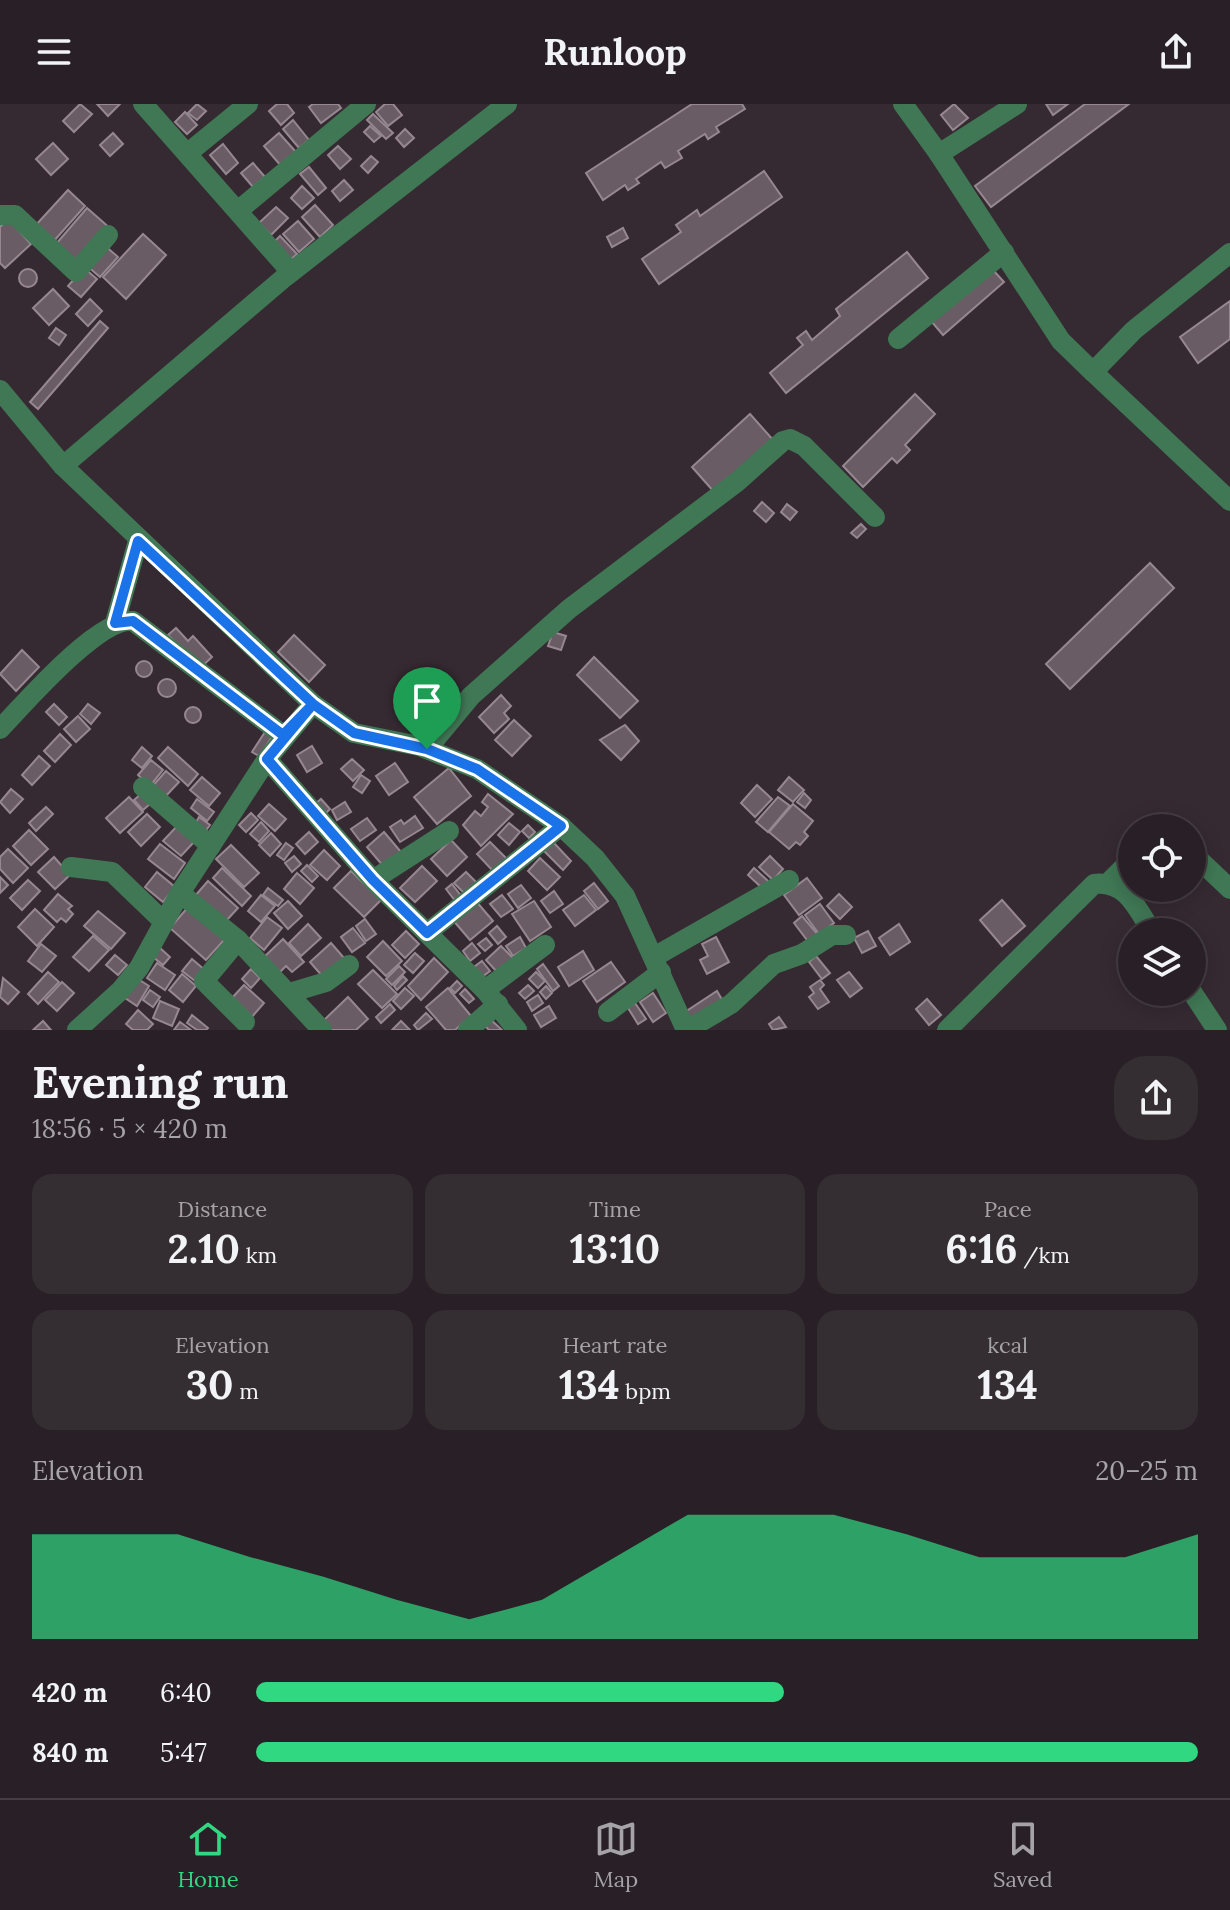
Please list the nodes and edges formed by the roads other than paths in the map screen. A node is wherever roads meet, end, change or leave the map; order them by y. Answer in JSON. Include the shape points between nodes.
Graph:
{"nodes":[{"id":1,"x":143,"y":104,"type":"edge"},
{"id":2,"x":248,"y":104,"type":"edge"},
{"id":3,"x":366,"y":104,"type":"edge"},
{"id":4,"x":903,"y":104,"type":"edge"},
{"id":5,"x":1017,"y":104,"type":"edge"},
{"id":6,"x":496,"y":107,"type":"edge"},
{"id":7,"x":188,"y":153,"type":"junction"},
{"id":8,"x":939,"y":154,"type":"junction"},
{"id":9,"x":239,"y":210,"type":"junction"},
{"id":10,"x":0,"y":215,"type":"edge"},
{"id":11,"x":108,"y":235,"type":"dead end"},
{"id":12,"x":1004,"y":252,"type":"junction"},
{"id":13,"x":1230,"y":253,"type":"edge"},
{"id":14,"x":291,"y":272,"type":"junction"},
{"id":15,"x":898,"y":339,"type":"dead end"},
{"id":16,"x":1093,"y":372,"type":"junction"},
{"id":17,"x":2,"y":397,"type":"edge"},
{"id":18,"x":63,"y":466,"type":"junction"},
{"id":19,"x":1230,"y":501,"type":"edge"},
{"id":20,"x":875,"y":517,"type":"dead end"},
{"id":21,"x":138,"y":541,"type":"junction"},
{"id":22,"x":115,"y":623,"type":"junction"},
{"id":23,"x":313,"y":704,"type":"junction"},
{"id":24,"x":0,"y":729,"type":"edge"},
{"id":25,"x":283,"y":735,"type":"junction"},
{"id":26,"x":427,"y":749,"type":"junction"},
{"id":27,"x":267,"y":759,"type":"junction"},
{"id":28,"x":143,"y":787,"type":"dead end"},
{"id":29,"x":561,"y":826,"type":"junction"},
{"id":30,"x":449,"y":831,"type":"dead end"},
{"id":31,"x":211,"y":846,"type":"junction"},
{"id":32,"x":1206,"y":866,"type":"edge"},
{"id":33,"x":71,"y":867,"type":"dead end"},
{"id":34,"x":1118,"y":873,"type":"edge"},
{"id":35,"x":373,"y":880,"type":"junction"},
{"id":36,"x":789,"y":880,"type":"dead end"},
{"id":37,"x":1109,"y":882,"type":"junction"},
{"id":38,"x":1230,"y":889,"type":"edge"},
{"id":39,"x":180,"y":893,"type":"junction"},
{"id":40,"x":1143,"y":918,"type":"edge"},
{"id":41,"x":164,"y":922,"type":"junction"},
{"id":42,"x":427,"y":933,"type":"junction"},
{"id":43,"x":846,"y":935,"type":"dead end"},
{"id":44,"x":238,"y":940,"type":"junction"},
{"id":45,"x":545,"y":945,"type":"dead end"},
{"id":46,"x":349,"y":965,"type":"dead end"},
{"id":47,"x":657,"y":965,"type":"junction"},
{"id":48,"x":289,"y":993,"type":"junction"},
{"id":49,"x":491,"y":997,"type":"junction"},
{"id":50,"x":1201,"y":1006,"type":"edge"},
{"id":51,"x":608,"y":1012,"type":"dead end"},
{"id":52,"x":245,"y":1022,"type":"dead end"},
{"id":53,"x":77,"y":1030,"type":"edge"},
{"id":54,"x":322,"y":1030,"type":"edge"},
{"id":55,"x":468,"y":1030,"type":"edge"},
{"id":56,"x":517,"y":1030,"type":"edge"},
{"id":57,"x":686,"y":1030,"type":"edge"},
{"id":58,"x":947,"y":1030,"type":"edge"},
{"id":59,"x":1217,"y":1030,"type":"edge"}],
"edges":[{"from":1,"to":7,"type":"street"},
{"from":2,"to":7,"type":"street"},
{"from":3,"to":9,"type":"street"},
{"from":4,"to":8,"type":"street"},
{"from":5,"to":8,"type":"street"},
{"from":6,"to":14,"type":"street"},
{"from":7,"to":9,"type":"street"},
{"from":8,"to":12,"type":"street"},
{"from":9,"to":14,"type":"street"},
{"from":10,"to":11,"type":"street","via":[[15,215],[76,272]]},
{"from":12,"to":15,"type":"street"},
{"from":12,"to":16,"type":"street","via":[[1061,341]]},
{"from":13,"to":16,"type":"street","via":[[1134,330]]},
{"from":14,"to":18,"type":"street"},
{"from":16,"to":19,"type":"street"},
{"from":17,"to":18,"type":"street"},
{"from":18,"to":21,"type":"street"},
{"from":20,"to":26,"type":"street","via":[[804,446],[783,441],[569,609],[471,696]]},
{"from":21,"to":22,"type":"street"},
{"from":21,"to":23,"type":"street"},
{"from":22,"to":24,"type":"street"},
{"from":22,"to":25,"type":"street","via":[[133,621]]},
{"from":23,"to":25,"type":"street"},
{"from":23,"to":26,"type":"street","via":[[354,733]]},
{"from":25,"to":27,"type":"street"},
{"from":26,"to":29,"type":"street","via":[[477,769]]},
{"from":27,"to":31,"type":"street"},
{"from":27,"to":35,"type":"street"},
{"from":28,"to":31,"type":"street"},
{"from":29,"to":42,"type":"street"},
{"from":29,"to":47,"type":"street","via":[[625,896]]},
{"from":30,"to":35,"type":"street"},
{"from":31,"to":39,"type":"street"},
{"from":32,"to":38,"type":"street"},
{"from":33,"to":41,"type":"street","via":[[112,872]]},
{"from":34,"to":37,"type":"street"},
{"from":35,"to":42,"type":"street"},
{"from":36,"to":47,"type":"street"},
{"from":37,"to":40,"type":"street","via":[[1128,895]]},
{"from":37,"to":58,"type":"street","via":[[1094,884]]},
{"from":39,"to":41,"type":"street"},
{"from":39,"to":44,"type":"street"},
{"from":41,"to":53,"type":"street","via":[[139,968]]},
{"from":42,"to":49,"type":"street"},
{"from":43,"to":57,"type":"street","via":[[832,935],[774,964],[731,1004]]},
{"from":44,"to":48,"type":"street"},
{"from":44,"to":52,"type":"street","via":[[204,981]]},
{"from":45,"to":49,"type":"street"},
{"from":46,"to":48,"type":"street","via":[[326,982]]},
{"from":47,"to":51,"type":"street"},
{"from":47,"to":57,"type":"street"},
{"from":48,"to":54,"type":"street"},
{"from":49,"to":55,"type":"street"},
{"from":49,"to":56,"type":"street"},
{"from":50,"to":59,"type":"street"}]}
